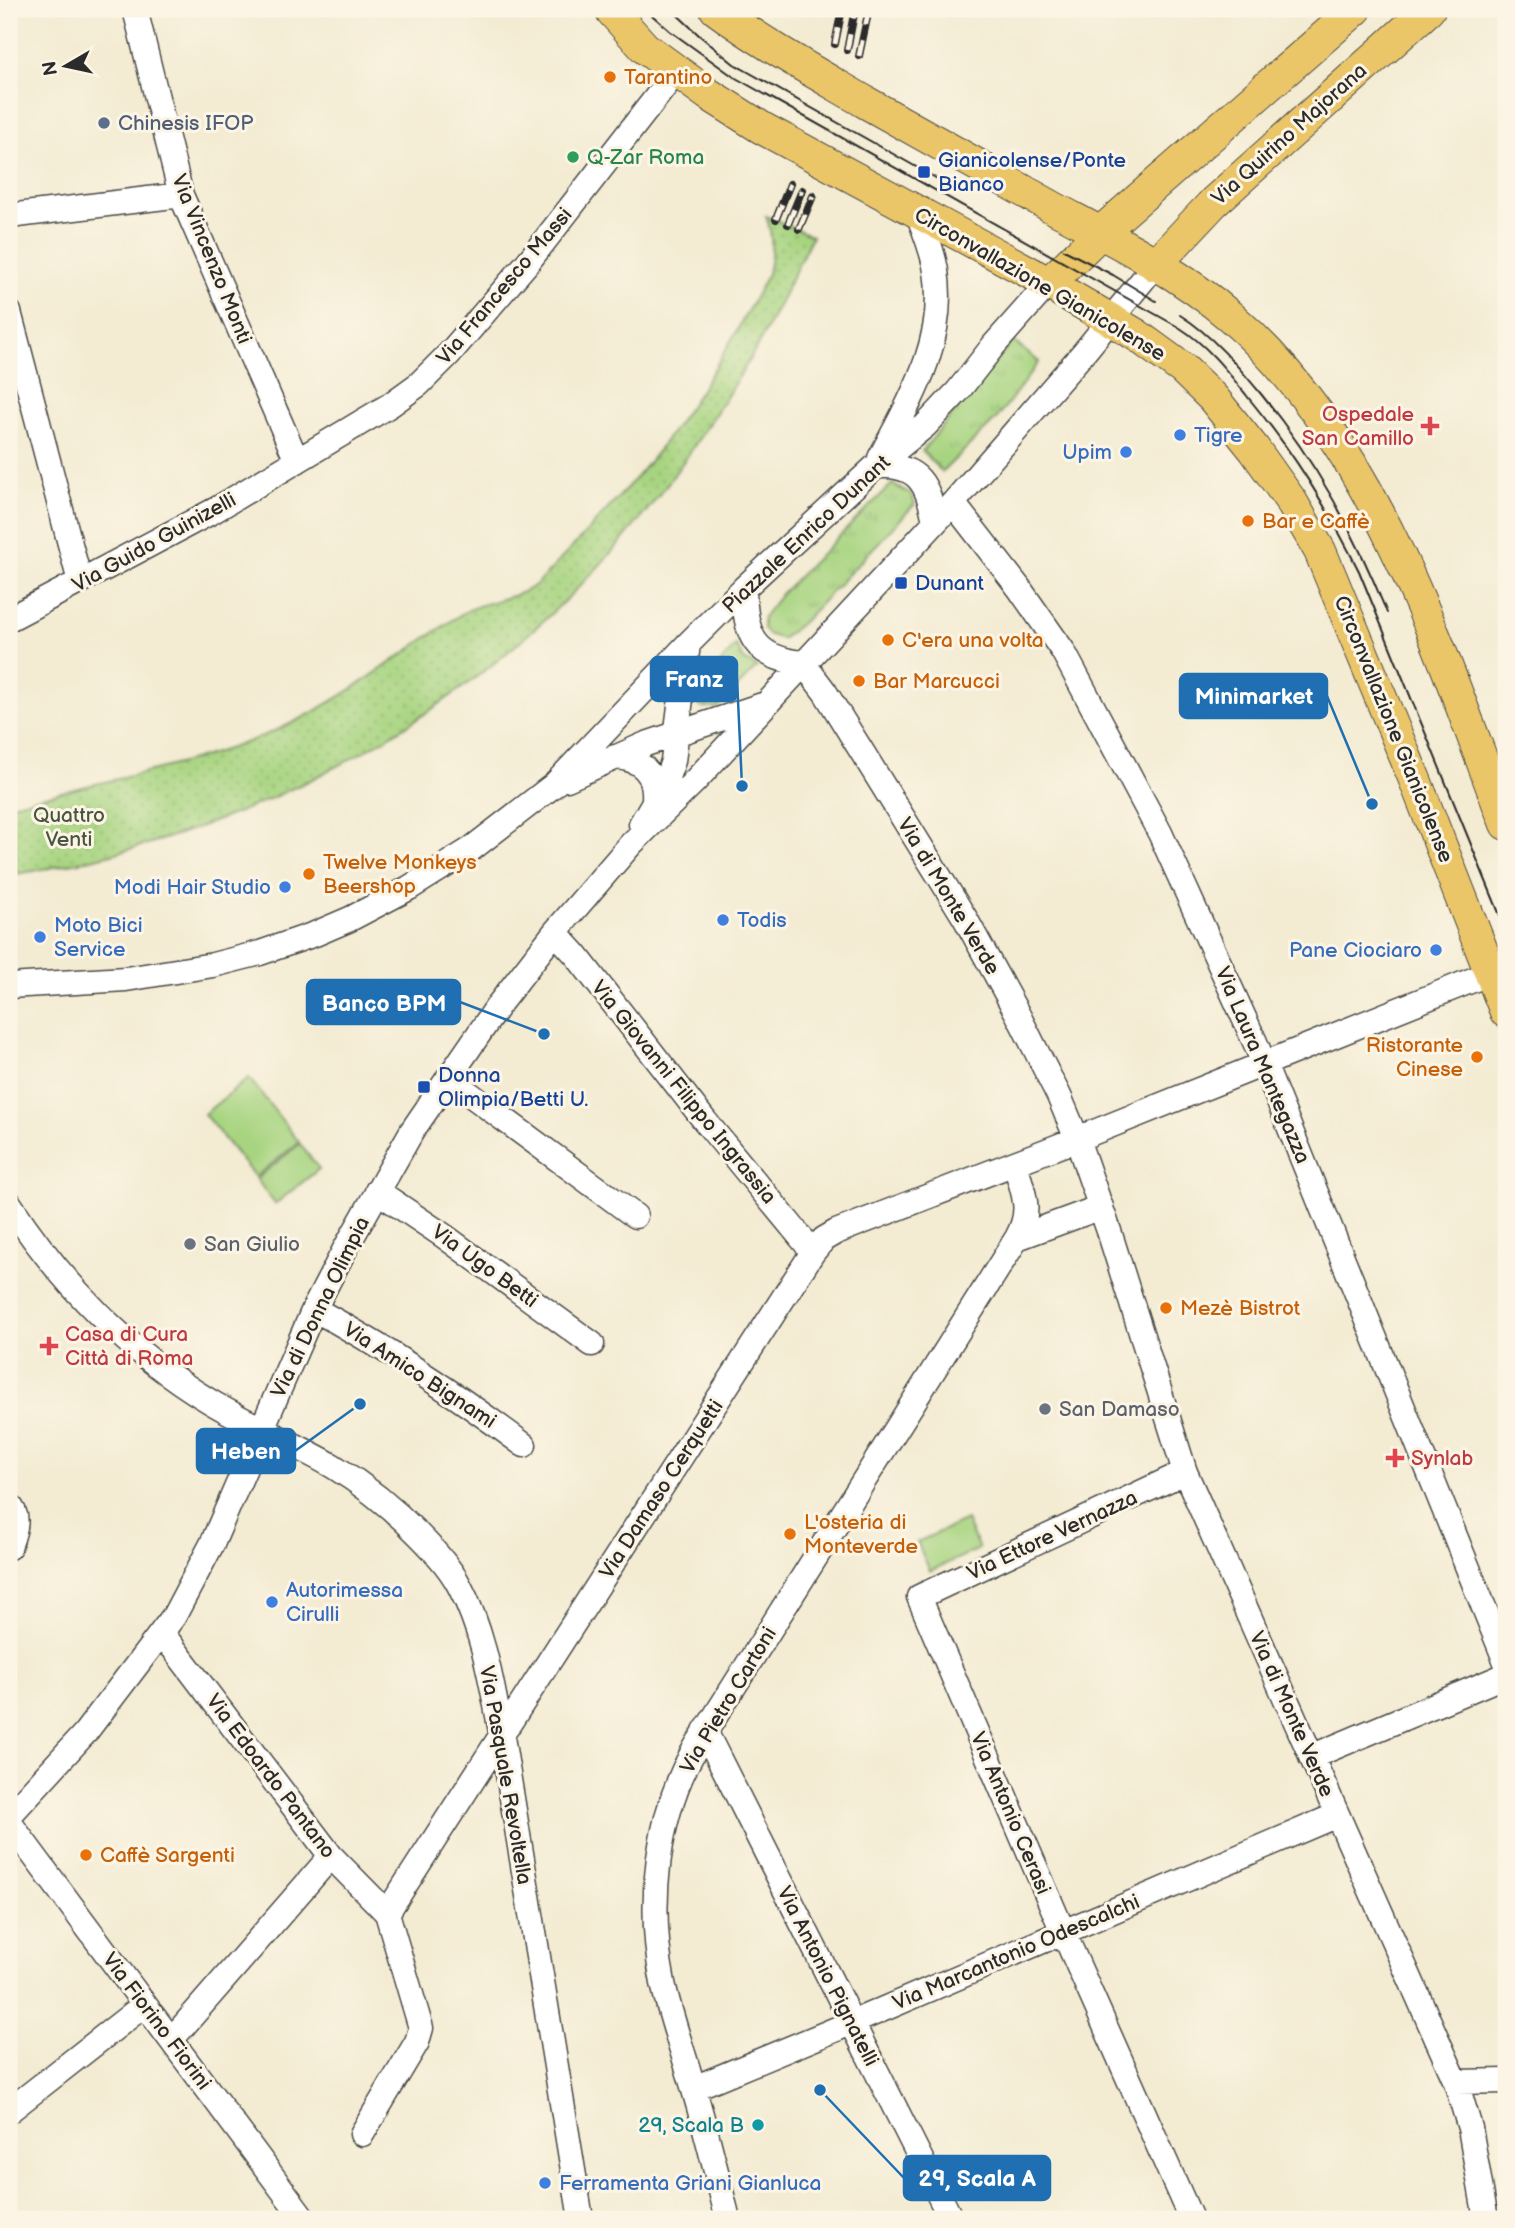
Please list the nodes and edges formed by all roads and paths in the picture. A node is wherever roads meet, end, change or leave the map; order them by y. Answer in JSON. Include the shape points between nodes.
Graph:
{"nodes":[{"id":1,"x":135,"y":9,"type":"edge"},
{"id":2,"x":610,"y":9,"type":"edge"},
{"id":3,"x":716,"y":9,"type":"edge"},
{"id":4,"x":1356,"y":9,"type":"edge"},
{"id":5,"x":1429,"y":9,"type":"edge"},
{"id":6,"x":676,"y":72,"type":"junction"},
{"id":7,"x":181,"y":195,"type":"junction"},
{"id":8,"x":918,"y":214,"type":"junction"},
{"id":9,"x":9,"y":216,"type":"edge"},
{"id":10,"x":1101,"y":232,"type":"junction"},
{"id":11,"x":1155,"y":265,"type":"junction"},
{"id":12,"x":1048,"y":284,"type":"junction"},
{"id":13,"x":9,"y":312,"type":"edge"},
{"id":14,"x":1110,"y":320,"type":"junction"},
{"id":15,"x":297,"y":461,"type":"junction"},
{"id":16,"x":876,"y":466,"type":"junction"},
{"id":17,"x":953,"y":503,"type":"junction"},
{"id":18,"x":935,"y":522,"type":"junction"},
{"id":19,"x":80,"y":582,"type":"junction"},
{"id":20,"x":744,"y":588,"type":"junction"},
{"id":21,"x":9,"y":619,"type":"edge"},
{"id":22,"x":688,"y":644,"type":"junction"},
{"id":23,"x":803,"y":663,"type":"junction"},
{"id":24,"x":764,"y":704,"type":"junction"},
{"id":25,"x":677,"y":733,"type":"junction"},
{"id":26,"x":615,"y":757,"type":"junction"},
{"id":27,"x":554,"y":785,"type":"junction"},
{"id":28,"x":654,"y":799,"type":"junction"},
{"id":29,"x":1506,"y":824,"type":"edge"},
{"id":30,"x":631,"y":844,"type":"junction"},
{"id":31,"x":555,"y":932,"type":"junction"},
{"id":32,"x":1490,"y":973,"type":"junction"},
{"id":33,"x":9,"y":986,"type":"edge"},
{"id":34,"x":1506,"y":1012,"type":"edge"},
{"id":35,"x":1264,"y":1064,"type":"junction"},
{"id":36,"x":448,"y":1077,"type":"junction"},
{"id":37,"x":1077,"y":1139,"type":"junction"},
{"id":38,"x":1015,"y":1163,"type":"junction"},
{"id":39,"x":377,"y":1191,"type":"junction"},
{"id":40,"x":9,"y":1203,"type":"edge"},
{"id":41,"x":1101,"y":1207,"type":"junction"},
{"id":42,"x":635,"y":1216,"type":"dead end"},
{"id":43,"x":1017,"y":1238,"type":"junction"},
{"id":44,"x":813,"y":1252,"type":"junction"},
{"id":45,"x":314,"y":1309,"type":"junction"},
{"id":46,"x":592,"y":1343,"type":"dead end"},
{"id":47,"x":263,"y":1430,"type":"junction"},
{"id":48,"x":524,"y":1445,"type":"dead end"},
{"id":49,"x":1185,"y":1472,"type":"junction"},
{"id":50,"x":9,"y":1505,"type":"edge"},
{"id":51,"x":9,"y":1547,"type":"edge"},
{"id":52,"x":919,"y":1597,"type":"joint"},
{"id":53,"x":162,"y":1633,"type":"junction"},
{"id":54,"x":1506,"y":1662,"type":"edge"},
{"id":55,"x":1506,"y":1675,"type":"edge"},
{"id":56,"x":705,"y":1731,"type":"junction"},
{"id":57,"x":502,"y":1737,"type":"junction"},
{"id":58,"x":1311,"y":1757,"type":"junction"},
{"id":59,"x":1337,"y":1815,"type":"junction"},
{"id":60,"x":9,"y":1816,"type":"edge"},
{"id":61,"x":9,"y":1822,"type":"edge"},
{"id":62,"x":331,"y":1856,"type":"junction"},
{"id":63,"x":387,"y":1913,"type":"junction"},
{"id":64,"x":1063,"y":1932,"type":"junction"},
{"id":65,"x":144,"y":2005,"type":"junction"},
{"id":66,"x":852,"y":2023,"type":"junction"},
{"id":67,"x":172,"y":2039,"type":"junction"},
{"id":68,"x":1506,"y":2081,"type":"edge"},
{"id":69,"x":1457,"y":2082,"type":"junction"},
{"id":70,"x":694,"y":2088,"type":"junction"},
{"id":71,"x":9,"y":2111,"type":"edge"},
{"id":72,"x":362,"y":2134,"type":"dead end"},
{"id":73,"x":304,"y":2219,"type":"edge"},
{"id":74,"x":581,"y":2219,"type":"edge"},
{"id":75,"x":728,"y":2219,"type":"edge"},
{"id":76,"x":951,"y":2219,"type":"edge"},
{"id":77,"x":1191,"y":2219,"type":"edge"},
{"id":78,"x":1486,"y":2219,"type":"edge"}],
"edges":[{"from":1,"to":7,"type":"street","name":"Via Vincenzo Monti"},
{"from":2,"to":6,"type":"main road","name":"Circonvallazione Gianicolense","via":[[645,48]]},
{"from":3,"to":10,"type":"main road","via":[[800,64]]},
{"from":4,"to":10,"type":"main road"},
{"from":5,"to":11,"type":"main road","name":"Via Quirino Majorana","via":[[1214,202]]},
{"from":6,"to":8,"type":"main road","name":"Circonvallazione Gianicolense","via":[[762,128]]},
{"from":6,"to":15,"type":"street","name":"Via Francesco Massi","via":[[528,262],[429,374],[390,405]]},
{"from":7,"to":9,"type":"street"},
{"from":7,"to":15,"type":"street","name":"Via Vincenzo Monti"},
{"from":8,"to":12,"type":"main road","name":"Circonvallazione Gianicolense"},
{"from":8,"to":16,"type":"street","via":[[937,279],[934,334],[919,384]]},
{"from":10,"to":11,"type":"main road"},
{"from":10,"to":12,"type":"main road","name":"Piazzale Enrico Dunant"},
{"from":11,"to":14,"type":"street"},
{"from":11,"to":29,"type":"main road","via":[[1205,297],[1252,337],[1308,402],[1356,472],[1410,579]]},
{"from":12,"to":14,"type":"main road","name":"Circonvallazione Gianicolense"},
{"from":12,"to":16,"type":"street","name":"Piazzale Enrico Dunant","via":[[925,426]]},
{"from":13,"to":19,"type":"street"},
{"from":14,"to":17,"type":"street"},
{"from":14,"to":32,"type":"main road","name":"Circonvallazione Gianicolense","via":[[1160,350],[1204,389],[1254,449],[1300,516],[1349,618]]},
{"from":15,"to":19,"type":"street","name":"Via Guido Guinizelli"},
{"from":16,"to":18,"type":"street","via":[[901,467],[915,475],[929,494]]},
{"from":16,"to":20,"type":"street","name":"Piazzale Enrico Dunant"},
{"from":17,"to":18,"type":"street"},
{"from":17,"to":35,"type":"street","name":"Via Laura Mantegazza","via":[[1063,651],[1160,833]]},
{"from":18,"to":23,"type":"street"},
{"from":19,"to":21,"type":"street","name":"Via Guido Guinizelli"},
{"from":20,"to":22,"type":"street","name":"Piazzale Enrico Dunant"},
{"from":20,"to":23,"type":"street","via":[[747,622],[757,645],[776,659]]},
{"from":22,"to":25,"type":"street"},
{"from":22,"to":27,"type":"street","name":"Piazzale Enrico Dunant"},
{"from":23,"to":24,"type":"street"},
{"from":23,"to":37,"type":"street","name":"Via di Monte Verde","via":[[965,918],[1040,1056]]},
{"from":24,"to":25,"type":"street"},
{"from":24,"to":30,"type":"street"},
{"from":25,"to":26,"type":"street"},
{"from":25,"to":28,"type":"street","via":[[670,772]]},
{"from":26,"to":27,"type":"street"},
{"from":26,"to":28,"type":"street","via":[[644,767],[652,779]]},
{"from":27,"to":33,"type":"street","via":[[435,873],[350,919],[295,941],[231,961],[150,976]]},
{"from":28,"to":30,"type":"street"},
{"from":30,"to":31,"type":"street","name":"Via di Donna Olimpia"},
{"from":31,"to":36,"type":"street","name":"Via di Donna Olimpia"},
{"from":31,"to":44,"type":"street","name":"Via Giovanni Filippo Ingrassia"},
{"from":32,"to":34,"type":"main road","name":"Circonvallazione Gianicolense"},
{"from":32,"to":35,"type":"street","name":"Via Damaso Cerquetti"},
{"from":35,"to":37,"type":"street","name":"Via Damaso Cerquetti"},
{"from":35,"to":54,"type":"street","name":"Via Laura Mantegazza"},
{"from":36,"to":39,"type":"street","name":"Via di Donna Olimpia"},
{"from":36,"to":42,"type":"street"},
{"from":37,"to":38,"type":"street","name":"Via Damaso Cerquetti"},
{"from":37,"to":41,"type":"street","name":"Via di Monte Verde"},
{"from":38,"to":43,"type":"street","name":"Via Pietro Cartoni","via":[[1027,1217]]},
{"from":38,"to":44,"type":"street","name":"Via Damaso Cerquetti","via":[[836,1232]]},
{"from":39,"to":45,"type":"street","name":"Via di Donna Olimpia"},
{"from":39,"to":46,"type":"street","name":"Via Ugo Betti"},
{"from":40,"to":47,"type":"street","name":"Via Pasquale Revoltella","via":[[40,1248],[96,1312],[199,1394]]},
{"from":41,"to":43,"type":"street"},
{"from":41,"to":49,"type":"street","name":"Via di Monte Verde"},
{"from":43,"to":56,"type":"street","name":"Via Pietro Cartoni"},
{"from":44,"to":57,"type":"street","name":"Via Damaso Cerquetti"},
{"from":45,"to":47,"type":"street","name":"Via di Donna Olimpia"},
{"from":45,"to":48,"type":"street","name":"Via Amico Bignami","via":[[376,1343]]},
{"from":47,"to":53,"type":"street","name":"Via di Donna Olimpia","via":[[212,1544]]},
{"from":47,"to":57,"type":"street","name":"Via Pasquale Revoltella","via":[[347,1475],[434,1550],[458,1583],[475,1622]]},
{"from":49,"to":52,"type":"street","name":"Via Ettore Vernazza"},
{"from":49,"to":58,"type":"street","name":"Via di Monte Verde"},
{"from":50,"to":51,"type":"street","via":[[16,1519]]},
{"from":52,"to":64,"type":"street","name":"Via Antonio Cerasi"},
{"from":53,"to":60,"type":"street","name":"Via di Donna Olimpia","via":[[85,1733]]},
{"from":53,"to":62,"type":"street","name":"Via Edoardo Pantano"},
{"from":55,"to":58,"type":"street"},
{"from":56,"to":66,"type":"street","name":"Via Antonio Pignatelli"},
{"from":56,"to":70,"type":"street","name":"Via Pietro Cartoni","via":[[673,1796],[656,1886],[663,1979]]},
{"from":57,"to":63,"type":"street","name":"Via Damaso Cerquetti"},
{"from":57,"to":74,"type":"street","name":"Via Pasquale Revoltella"},
{"from":58,"to":59,"type":"street","name":"Via di Monte Verde"},
{"from":59,"to":64,"type":"street","name":"Via Marcantonio Odescalchi"},
{"from":59,"to":69,"type":"street","name":"Via di Monte Verde"},
{"from":61,"to":65,"type":"street","name":"Via Fiorino Fiorini"},
{"from":62,"to":63,"type":"street","name":"Via Edoardo Pantano"},
{"from":62,"to":67,"type":"street"},
{"from":63,"to":72,"type":"street","via":[[421,2028]]},
{"from":64,"to":66,"type":"street","name":"Via Marcantonio Odescalchi"},
{"from":64,"to":77,"type":"street","name":"Via Antonio Cerasi"},
{"from":65,"to":67,"type":"street","name":"Via Fiorino Fiorini"},
{"from":65,"to":71,"type":"street"},
{"from":66,"to":70,"type":"street","name":"Via Marcantonio Odescalchi"},
{"from":66,"to":76,"type":"street","name":"Via Antonio Pignatelli"},
{"from":67,"to":73,"type":"street","name":"Via Fiorino Fiorini"},
{"from":68,"to":69,"type":"street"},
{"from":69,"to":78,"type":"street","name":"Via di Monte Verde"},
{"from":70,"to":75,"type":"street","name":"Via Pietro Cartoni"}]}
